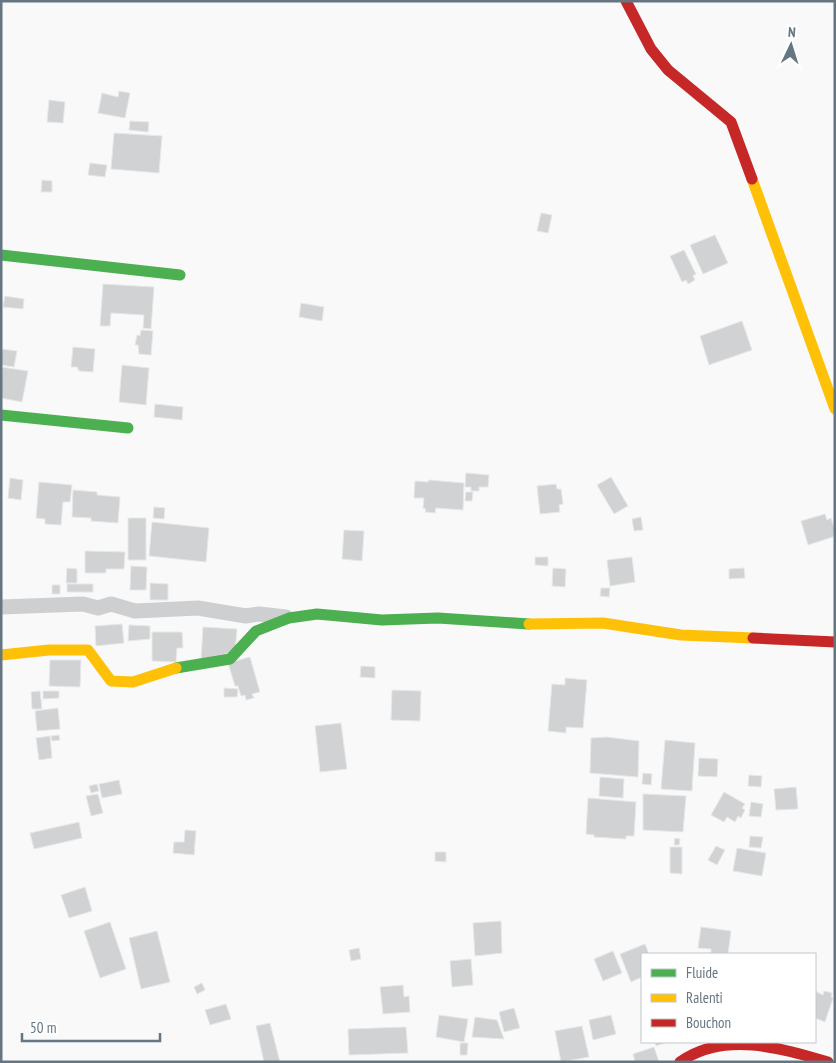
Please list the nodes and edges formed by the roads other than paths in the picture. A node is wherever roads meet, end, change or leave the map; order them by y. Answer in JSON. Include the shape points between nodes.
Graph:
{"nodes":[{"id":1,"x":626,"y":1,"type":"edge"},
{"id":2,"x":1,"y":255,"type":"edge"},
{"id":3,"x":180,"y":276,"type":"dead end"},
{"id":4,"x":835,"y":409,"type":"edge"},
{"id":5,"x":1,"y":415,"type":"edge"},
{"id":6,"x":128,"y":428,"type":"dead end"},
{"id":7,"x":1,"y":607,"type":"edge"},
{"id":8,"x":289,"y":618,"type":"junction"},
{"id":9,"x":835,"y":642,"type":"edge"},
{"id":10,"x":1,"y":654,"type":"edge"},
{"id":11,"x":680,"y":1062,"type":"edge"},
{"id":12,"x":828,"y":1062,"type":"edge"}],
"edges":[{"from":1,"to":4,"type":"street","via":[[651,49],[668,70],[731,122]]},
{"from":2,"to":3,"type":"street"},
{"from":5,"to":6,"type":"street"},
{"from":7,"to":8,"type":"street","via":[[83,604],[98,608],[111,604],[135,611],[198,608],[246,616],[259,614]]},
{"from":8,"to":9,"type":"street","via":[[317,614],[382,620],[438,618],[537,624],[603,623],[681,635]]},
{"from":8,"to":10,"type":"street","via":[[256,630],[230,659],[182,666],[133,682],[110,681],[88,650]]},
{"from":11,"to":12,"type":"street","via":[[690,1053],[750,1045],[777,1047]]}]}
